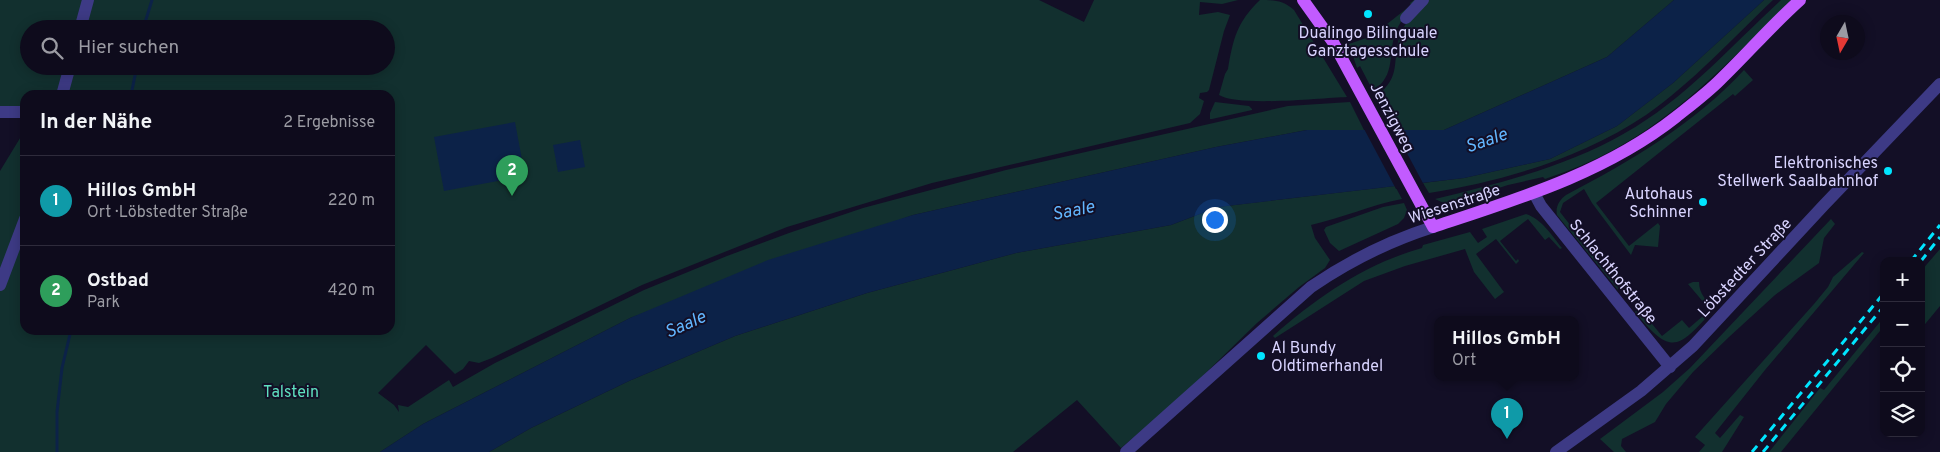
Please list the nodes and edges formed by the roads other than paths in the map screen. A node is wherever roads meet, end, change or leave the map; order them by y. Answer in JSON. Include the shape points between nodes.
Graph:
{"nodes":[{"id":1,"x":88,"y":0,"type":"edge"},
{"id":2,"x":1303,"y":0,"type":"edge"},
{"id":3,"x":1423,"y":0,"type":"edge"},
{"id":4,"x":1800,"y":0,"type":"edge"},
{"id":5,"x":1406,"y":18,"type":"dead end"},
{"id":6,"x":82,"y":20,"type":"edge"},
{"id":7,"x":68,"y":75,"type":"edge"},
{"id":8,"x":1940,"y":84,"type":"edge"},
{"id":9,"x":63,"y":90,"type":"edge"},
{"id":10,"x":0,"y":112,"type":"edge"},
{"id":11,"x":20,"y":112,"type":"edge"},
{"id":12,"x":1534,"y":194,"type":"junction"},
{"id":13,"x":1433,"y":227,"type":"junction"},
{"id":14,"x":20,"y":231,"type":"edge"},
{"id":15,"x":0,"y":285,"type":"edge"},
{"id":16,"x":1670,"y":367,"type":"junction"},
{"id":17,"x":1126,"y":452,"type":"edge"},
{"id":18,"x":1556,"y":452,"type":"edge"}],
"edges":[{"from":1,"to":6,"type":"street"},
{"from":2,"to":13,"type":"main road","name":"Jenzigweg","via":[[1344,62]]},
{"from":3,"to":5,"type":"street"},
{"from":4,"to":12,"type":"main road","name":"Wiesenstraße","via":[[1719,82],[1675,118],[1605,162]]},
{"from":7,"to":9,"type":"street"},
{"from":8,"to":16,"type":"street","name":"Löbstedter Straße"},
{"from":10,"to":11,"type":"street"},
{"from":12,"to":13,"type":"main road","name":"Wiesenstraße"},
{"from":12,"to":16,"type":"street","name":"Schlachthofstraße"},
{"from":13,"to":17,"type":"street","name":"Wiesenstraße","via":[[1370,252],[1312,287]]},
{"from":14,"to":15,"type":"street"},
{"from":16,"to":18,"type":"street","name":"Löbstedter Straße"}]}
